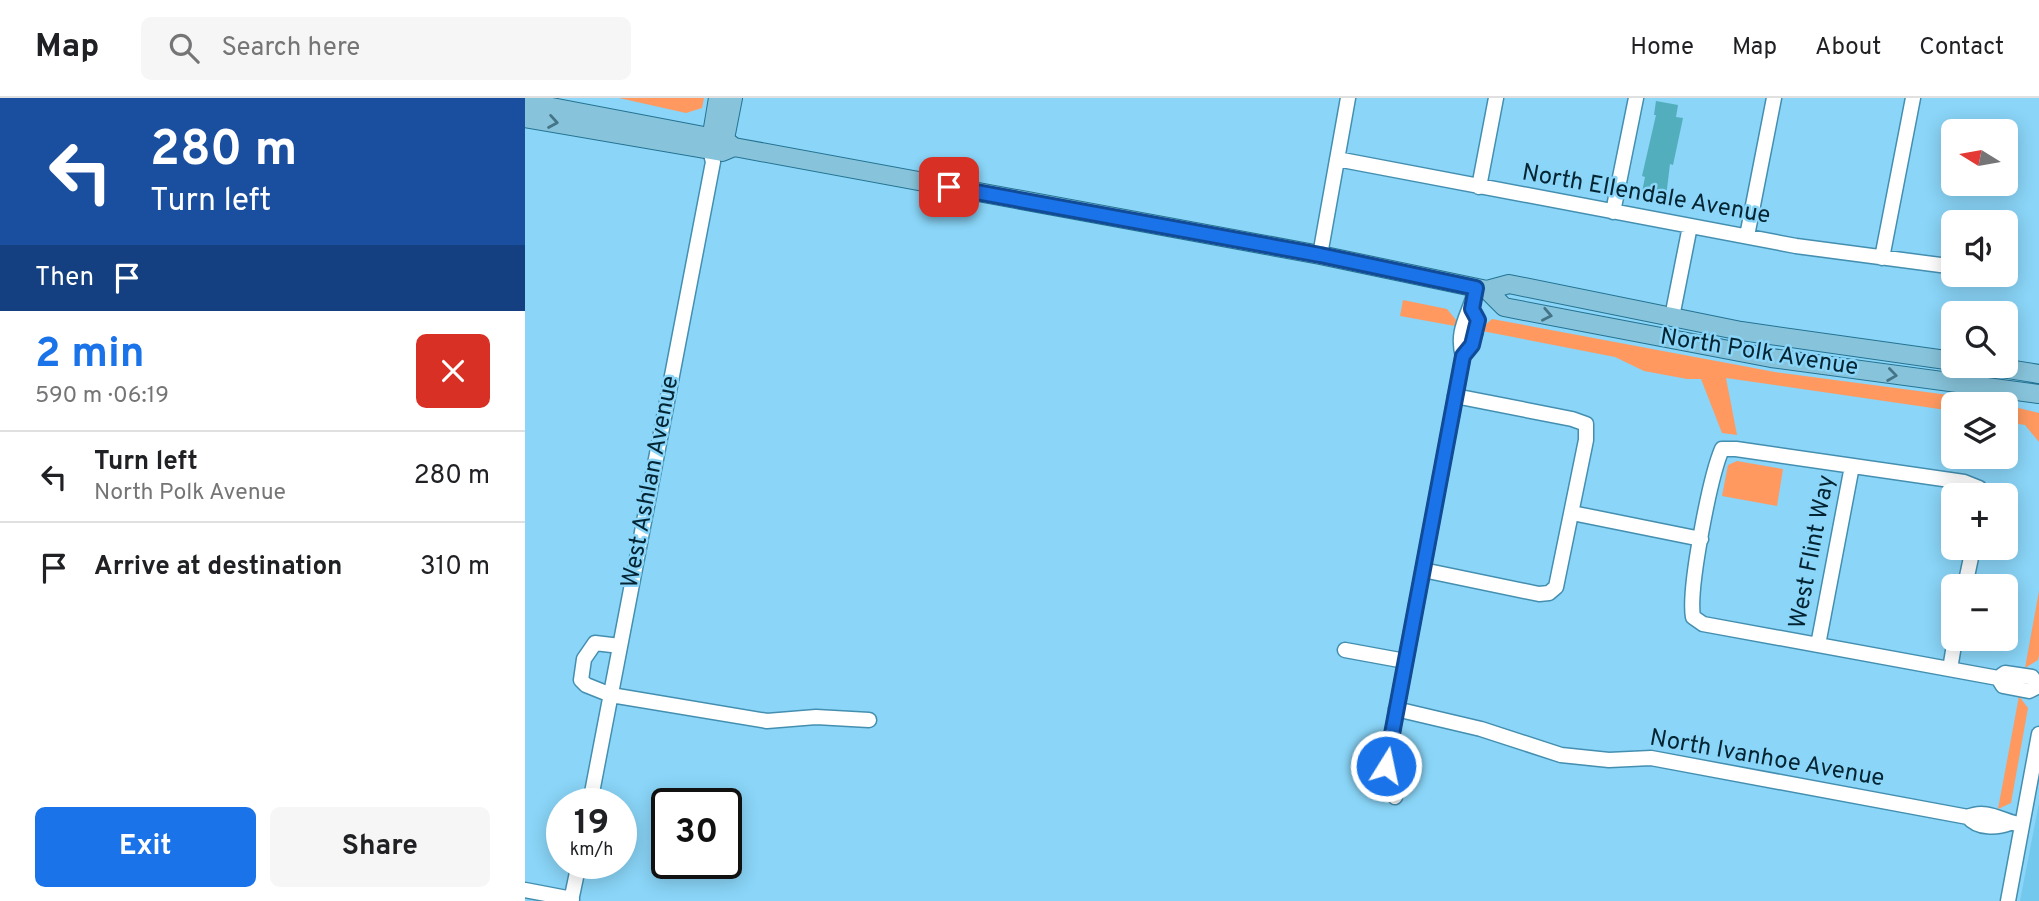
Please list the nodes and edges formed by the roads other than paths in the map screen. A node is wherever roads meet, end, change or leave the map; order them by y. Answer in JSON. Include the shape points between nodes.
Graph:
{"nodes":[{"id":1,"x":718,"y":98,"type":"edge"},
{"id":2,"x":733,"y":98,"type":"edge"},
{"id":3,"x":1348,"y":98,"type":"edge"},
{"id":4,"x":1496,"y":98,"type":"edge"},
{"id":5,"x":1636,"y":98,"type":"edge"},
{"id":6,"x":1774,"y":98,"type":"edge"},
{"id":7,"x":1913,"y":98,"type":"edge"},
{"id":8,"x":525,"y":102,"type":"edge"},
{"id":9,"x":525,"y":118,"type":"edge"},
{"id":10,"x":719,"y":148,"type":"junction"},
{"id":11,"x":1337,"y":159,"type":"junction"},
{"id":12,"x":1479,"y":187,"type":"junction"},
{"id":13,"x":1613,"y":212,"type":"junction"},
{"id":14,"x":1690,"y":226,"type":"junction"},
{"id":15,"x":1747,"y":236,"type":"junction"},
{"id":16,"x":1320,"y":255,"type":"junction"},
{"id":17,"x":1882,"y":258,"type":"junction"},
{"id":18,"x":1941,"y":265,"type":"edge"},
{"id":19,"x":1482,"y":289,"type":"junction"},
{"id":20,"x":1672,"y":317,"type":"junction"},
{"id":21,"x":1941,"y":359,"type":"edge"},
{"id":22,"x":2018,"y":371,"type":"edge"},
{"id":23,"x":2039,"y":374,"type":"edge"},
{"id":24,"x":2039,"y":394,"type":"edge"},
{"id":25,"x":1455,"y":396,"type":"junction"},
{"id":26,"x":1852,"y":466,"type":"junction"},
{"id":27,"x":1966,"y":483,"type":"edge"},
{"id":28,"x":1572,"y":513,"type":"junction"},
{"id":29,"x":1702,"y":539,"type":"junction"},
{"id":30,"x":1423,"y":570,"type":"junction"},
{"id":31,"x":1818,"y":645,"type":"junction"},
{"id":32,"x":620,"y":646,"type":"junction"},
{"id":33,"x":1345,"y":650,"type":"dead end"},
{"id":34,"x":1953,"y":651,"type":"edge"},
{"id":35,"x":1405,"y":661,"type":"junction"},
{"id":36,"x":1950,"y":669,"type":"junction"},
{"id":37,"x":2038,"y":686,"type":"edge"},
{"id":38,"x":611,"y":695,"type":"junction"},
{"id":39,"x":1396,"y":709,"type":"junction"},
{"id":40,"x":869,"y":720,"type":"dead end"},
{"id":41,"x":2039,"y":734,"type":"edge"},
{"id":42,"x":593,"y":788,"type":"edge"},
{"id":43,"x":1395,"y":797,"type":"dead end"},
{"id":44,"x":2016,"y":824,"type":"junction"},
{"id":45,"x":576,"y":879,"type":"edge"},
{"id":46,"x":525,"y":890,"type":"edge"},
{"id":47,"x":572,"y":900,"type":"edge"},
{"id":48,"x":2008,"y":901,"type":"edge"}],
"edges":[{"from":1,"to":10,"type":"main road","name":"West Ashlan Avenue"},
{"from":2,"to":10,"type":"main road","name":"West Ashlan Avenue"},
{"from":3,"to":11,"type":"street"},
{"from":4,"to":12,"type":"street"},
{"from":5,"to":13,"type":"street"},
{"from":6,"to":15,"type":"street"},
{"from":7,"to":17,"type":"street"},
{"from":8,"to":10,"type":"main road","name":"North Polk Avenue"},
{"from":9,"to":10,"type":"main road","name":"North Polk Avenue","one_way":true},
{"from":10,"to":16,"type":"main road","name":"North Polk Avenue"},
{"from":10,"to":32,"type":"street","name":"West Ashlan Avenue"},
{"from":11,"to":12,"type":"street","name":"North Ellendale Avenue"},
{"from":11,"to":16,"type":"street"},
{"from":12,"to":13,"type":"street","name":"North Ellendale Avenue"},
{"from":13,"to":14,"type":"street","name":"North Ellendale Avenue"},
{"from":14,"to":15,"type":"street","name":"North Ellendale Avenue"},
{"from":14,"to":20,"type":"street"},
{"from":15,"to":17,"type":"street","name":"North Ellendale Avenue"},
{"from":16,"to":19,"type":"main road","name":"North Polk Avenue"},
{"from":17,"to":18,"type":"street","name":"North Ellendale Avenue"},
{"from":19,"to":20,"type":"main road","name":"North Polk Avenue","via":[[1509,284]]},
{"from":19,"to":24,"type":"main road","name":"North Polk Avenue","one_way":true,"via":[[1504,307],[1771,358]]},
{"from":19,"to":25,"type":"street","via":[[1464,316]]},
{"from":20,"to":21,"type":"main road","name":"North Polk Avenue","via":[[1806,342]]},
{"from":22,"to":23,"type":"main road"},
{"from":25,"to":28,"type":"street","via":[[1586,424]]},
{"from":25,"to":30,"type":"street"},
{"from":26,"to":27,"type":"street"},
{"from":26,"to":29,"type":"street","via":[[1722,449]]},
{"from":26,"to":31,"type":"street","name":"West Flint Way"},
{"from":28,"to":29,"type":"street"},
{"from":28,"to":30,"type":"street","via":[[1560,579],[1552,590],[1539,594]]},
{"from":29,"to":31,"type":"street","via":[[1690,604],[1693,617],[1703,624]]},
{"from":30,"to":35,"type":"street"},
{"from":31,"to":36,"type":"street"},
{"from":32,"to":38,"type":"street","name":"West Ashlan Avenue"},
{"from":32,"to":38,"type":"street","via":[[595,643],[584,659],[582,681]]},
{"from":33,"to":35,"type":"street"},
{"from":34,"to":36,"type":"street"},
{"from":35,"to":39,"type":"street"},
{"from":36,"to":37,"type":"street","via":[[1999,678],[2003,686],[2029,691]]},
{"from":38,"to":40,"type":"street","via":[[767,721],[816,717]]},
{"from":38,"to":42,"type":"street","name":"West Ashlan Avenue"},
{"from":39,"to":43,"type":"street","via":[[1386,766]]},
{"from":39,"to":44,"type":"street","name":"North lvanhoe Avenue","via":[[1481,729],[1561,755],[1651,758],[1968,817],[1977,813],[2001,817]]},
{"from":41,"to":44,"type":"street"},
{"from":44,"to":48,"type":"street"},
{"from":45,"to":47,"type":"street"},
{"from":46,"to":47,"type":"street"}]}
